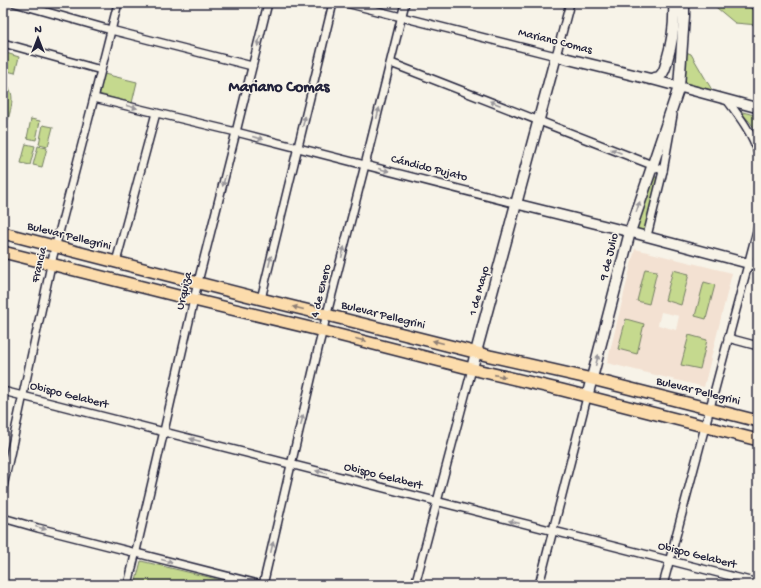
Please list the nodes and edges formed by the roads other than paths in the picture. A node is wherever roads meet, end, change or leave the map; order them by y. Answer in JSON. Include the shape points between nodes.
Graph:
{"nodes":[{"id":1,"x":15,"y":3,"type":"edge"},
{"id":2,"x":118,"y":3,"type":"edge"},
{"id":3,"x":268,"y":3,"type":"edge"},
{"id":4,"x":334,"y":3,"type":"edge"},
{"id":5,"x":346,"y":3,"type":"edge"},
{"id":6,"x":405,"y":3,"type":"edge"},
{"id":7,"x":570,"y":3,"type":"edge"},
{"id":8,"x":674,"y":3,"type":"edge"},
{"id":9,"x":684,"y":3,"type":"edge"},
{"id":10,"x":401,"y":18,"type":"junction"},
{"id":11,"x":111,"y":30,"type":"junction"},
{"id":12,"x":3,"y":43,"type":"edge"},
{"id":13,"x":556,"y":56,"type":"junction"},
{"id":14,"x":391,"y":63,"type":"junction"},
{"id":15,"x":252,"y":66,"type":"junction"},
{"id":16,"x":101,"y":70,"type":"junction"},
{"id":17,"x":650,"y":79,"type":"junction"},
{"id":18,"x":679,"y":87,"type":"junction"},
{"id":19,"x":94,"y":98,"type":"junction"},
{"id":20,"x":727,"y":100,"type":"junction"},
{"id":21,"x":758,"y":108,"type":"edge"},
{"id":22,"x":156,"y":113,"type":"junction"},
{"id":23,"x":538,"y":120,"type":"junction"},
{"id":24,"x":236,"y":132,"type":"junction"},
{"id":25,"x":298,"y":148,"type":"junction"},
{"id":26,"x":758,"y":152,"type":"edge"},
{"id":27,"x":365,"y":165,"type":"junction"},
{"id":28,"x":652,"y":165,"type":"junction"},
{"id":29,"x":663,"y":172,"type":"junction"},
{"id":30,"x":517,"y":204,"type":"junction"},
{"id":31,"x":758,"y":227,"type":"edge"},
{"id":32,"x":630,"y":232,"type":"junction"},
{"id":33,"x":3,"y":233,"type":"edge"},
{"id":34,"x":647,"y":236,"type":"junction"},
{"id":35,"x":56,"y":247,"type":"junction"},
{"id":36,"x":3,"y":252,"type":"edge"},
{"id":37,"x":116,"y":262,"type":"junction"},
{"id":38,"x":748,"y":263,"type":"junction"},
{"id":39,"x":52,"y":264,"type":"junction"},
{"id":40,"x":758,"y":266,"type":"edge"},
{"id":41,"x":198,"y":282,"type":"junction"},
{"id":42,"x":261,"y":299,"type":"junction"},
{"id":43,"x":194,"y":300,"type":"junction"},
{"id":44,"x":327,"y":316,"type":"junction"},
{"id":45,"x":323,"y":331,"type":"junction"},
{"id":46,"x":728,"y":338,"type":"junction"},
{"id":47,"x":758,"y":346,"type":"edge"},
{"id":48,"x":476,"y":352,"type":"junction"},
{"id":49,"x":472,"y":369,"type":"junction"},
{"id":50,"x":592,"y":379,"type":"junction"},
{"id":51,"x":3,"y":391,"type":"edge"},
{"id":52,"x":23,"y":396,"type":"junction"},
{"id":53,"x":587,"y":397,"type":"junction"},
{"id":54,"x":710,"y":409,"type":"junction"},
{"id":55,"x":758,"y":421,"type":"edge"},
{"id":56,"x":706,"y":427,"type":"junction"},
{"id":57,"x":164,"y":432,"type":"junction"},
{"id":58,"x":758,"y":440,"type":"edge"},
{"id":59,"x":291,"y":465,"type":"junction"},
{"id":60,"x":3,"y":487,"type":"edge"},
{"id":61,"x":437,"y":502,"type":"junction"},
{"id":62,"x":3,"y":518,"type":"edge"},
{"id":63,"x":552,"y":531,"type":"junction"},
{"id":64,"x":135,"y":553,"type":"junction"},
{"id":65,"x":670,"y":561,"type":"junction"},
{"id":66,"x":758,"y":583,"type":"edge"},
{"id":67,"x":128,"y":585,"type":"edge"},
{"id":68,"x":263,"y":585,"type":"edge"},
{"id":69,"x":415,"y":585,"type":"edge"},
{"id":70,"x":539,"y":585,"type":"edge"},
{"id":71,"x":663,"y":585,"type":"edge"}],
"edges":[{"from":1,"to":11,"type":"street"},
{"from":2,"to":11,"type":"street","name":"Francia"},
{"from":3,"to":15,"type":"street","name":"Urquiza","one_way":true},
{"from":25,"to":4,"type":"street","one_way":true},
{"from":5,"to":10,"type":"street","name":"Mariano Comas"},
{"from":6,"to":10,"type":"street","name":"4 de Enero"},
{"from":7,"to":13,"type":"street","name":"1 de Mayo"},
{"from":8,"to":17,"type":"main road","via":[[672,42],[664,70],[657,78]]},
{"from":9,"to":18,"type":"main road","name":"9 de Julio"},
{"from":10,"to":13,"type":"street","name":"Mariano Comas"},
{"from":10,"to":14,"type":"street","name":"4 de Enero"},
{"from":11,"to":15,"type":"street"},
{"from":11,"to":16,"type":"street","name":"Francia"},
{"from":12,"to":16,"type":"street"},
{"from":13,"to":17,"type":"main road","name":"Mariano Comas"},
{"from":13,"to":23,"type":"main road","name":"1 de Mayo"},
{"from":23,"to":14,"type":"street","one_way":true},
{"from":27,"to":14,"type":"street","name":"4 de Enero","one_way":true},
{"from":15,"to":24,"type":"street","name":"Urquiza"},
{"from":16,"to":19,"type":"street","name":"Francia"},
{"from":17,"to":18,"type":"street","name":"Mariano Comas"},
{"from":18,"to":20,"type":"street","name":"Mariano Comas"},
{"from":18,"to":28,"type":"main road","name":"9 de Julio"},
{"from":18,"to":29,"type":"street"},
{"from":19,"to":22,"type":"street","name":"Cándido Pujato","one_way":true},
{"from":19,"to":35,"type":"street","name":"Francia"},
{"from":20,"to":21,"type":"street","name":"Mariano Comas"},
{"from":20,"to":26,"type":"street","via":[[748,130]]},
{"from":22,"to":24,"type":"street","name":"Cándido Pujato"},
{"from":22,"to":37,"type":"street"},
{"from":28,"to":23,"type":"street","one_way":true},
{"from":23,"to":30,"type":"main road","name":"1 de Mayo"},
{"from":24,"to":25,"type":"street","name":"Cándido Pujato","one_way":true},
{"from":24,"to":41,"type":"street","name":"Urquiza","one_way":true},
{"from":25,"to":27,"type":"street","name":"Cándido Pujato"},
{"from":42,"to":25,"type":"street","one_way":true},
{"from":27,"to":30,"type":"street","name":"Cándido Pujato","one_way":true},
{"from":44,"to":27,"type":"street","name":"4 de Enero","one_way":true},
{"from":28,"to":29,"type":"street"},
{"from":32,"to":28,"type":"main road","name":"9 de Julio","one_way":true},
{"from":29,"to":34,"type":"street"},
{"from":30,"to":32,"type":"street","name":"Cándido Pujato"},
{"from":30,"to":48,"type":"main road","name":"1 de Mayo"},
{"from":31,"to":38,"type":"street"},
{"from":32,"to":34,"type":"street","name":"Cándido Pujato"},
{"from":50,"to":32,"type":"main road","name":"9 de Julio","one_way":true},
{"from":33,"to":35,"type":"main road","name":"Bulevar Pellegrini"},
{"from":34,"to":38,"type":"street","name":"Cándido Pujato"},
{"from":35,"to":37,"type":"main road","name":"Bulevar Pellegrini"},
{"from":35,"to":39,"type":"street","name":"Francia"},
{"from":36,"to":39,"type":"main road"},
{"from":37,"to":41,"type":"main road","name":"Bulevar Pellegrini"},
{"from":38,"to":40,"type":"street","name":"Cándido Pujato"},
{"from":38,"to":46,"type":"street"},
{"from":39,"to":43,"type":"main road"},
{"from":39,"to":52,"type":"street","name":"Francia"},
{"from":41,"to":42,"type":"main road","name":"Bulevar Pellegrini"},
{"from":41,"to":43,"type":"street","name":"Urquiza"},
{"from":44,"to":42,"type":"main road","name":"Bulevar Pellegrini","one_way":true},
{"from":43,"to":45,"type":"main road"},
{"from":43,"to":57,"type":"street","name":"Urquiza"},
{"from":44,"to":45,"type":"street","name":"4 de Enero"},
{"from":48,"to":44,"type":"main road","name":"Bulevar Pellegrini","one_way":true},
{"from":45,"to":49,"type":"main road","one_way":true},
{"from":59,"to":45,"type":"street","name":"4 de Enero","one_way":true},
{"from":46,"to":47,"type":"street"},
{"from":46,"to":54,"type":"street"},
{"from":48,"to":49,"type":"main road","name":"1 de Mayo"},
{"from":48,"to":50,"type":"main road","name":"Bulevar Pellegrini"},
{"from":49,"to":53,"type":"main road","one_way":true},
{"from":49,"to":61,"type":"street","name":"1 de Mayo"},
{"from":50,"to":53,"type":"main road","name":"9 de Julio"},
{"from":50,"to":54,"type":"main road","name":"Bulevar Pellegrini"},
{"from":51,"to":52,"type":"street","name":"Obispo Gelabert"},
{"from":52,"to":57,"type":"street","name":"Obispo Gelabert"},
{"from":52,"to":60,"type":"street","name":"Francia"},
{"from":53,"to":56,"type":"main road"},
{"from":53,"to":63,"type":"street","name":"9 de Julio"},
{"from":54,"to":55,"type":"main road","name":"Bulevar Pellegrini"},
{"from":54,"to":56,"type":"street"},
{"from":56,"to":58,"type":"main road"},
{"from":56,"to":65,"type":"street"},
{"from":59,"to":57,"type":"street","name":"Obispo Gelabert","one_way":true},
{"from":57,"to":64,"type":"street","name":"Urquiza"},
{"from":61,"to":59,"type":"street","name":"Obispo Gelabert","one_way":true},
{"from":68,"to":59,"type":"street","name":"4 de Enero","one_way":true},
{"from":63,"to":61,"type":"street","name":"Obispo Gelabert","one_way":true},
{"from":61,"to":69,"type":"street","name":"1 de Mayo"},
{"from":62,"to":64,"type":"street","one_way":true},
{"from":63,"to":65,"type":"street","name":"Obispo Gelabert"},
{"from":63,"to":70,"type":"street","name":"9 de Julio"},
{"from":64,"to":67,"type":"street","name":"Urquiza"},
{"from":64,"to":68,"type":"street","one_way":true},
{"from":65,"to":66,"type":"street","name":"Obispo Gelabert"},
{"from":65,"to":71,"type":"street"}]}
